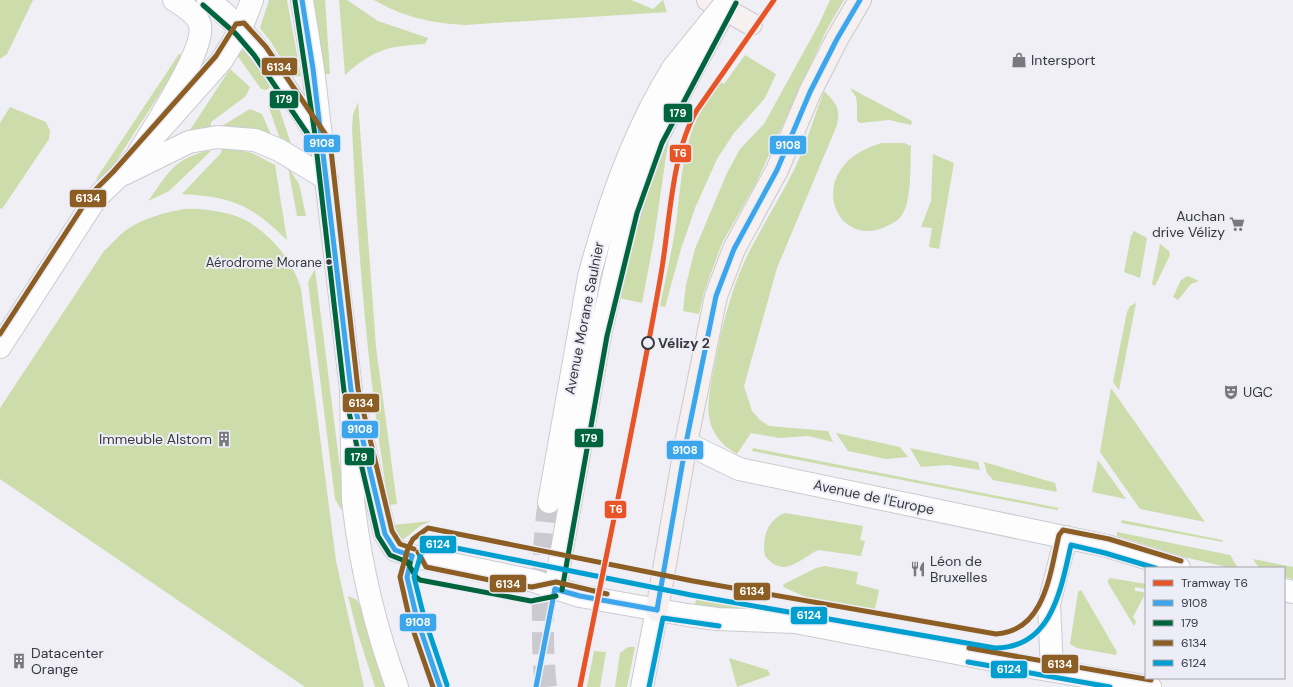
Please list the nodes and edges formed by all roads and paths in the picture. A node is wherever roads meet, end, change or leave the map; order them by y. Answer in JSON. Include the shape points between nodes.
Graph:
{"nodes":[{"id":1,"x":174,"y":0,"type":"edge"},
{"id":2,"x":208,"y":0,"type":"edge"},
{"id":3,"x":252,"y":0,"type":"edge"},
{"id":4,"x":302,"y":0,"type":"edge"},
{"id":5,"x":708,"y":0,"type":"edge"},
{"id":6,"x":729,"y":0,"type":"edge"},
{"id":7,"x":860,"y":0,"type":"edge"},
{"id":8,"x":751,"y":24,"type":"dead end"},
{"id":9,"x":241,"y":29,"type":"junction"},
{"id":10,"x":682,"y":70,"type":"junction"},
{"id":11,"x":323,"y":143,"type":"junction"},
{"id":12,"x":139,"y":152,"type":"junction"},
{"id":13,"x":118,"y":177,"type":"junction"},
{"id":14,"x":327,"y":179,"type":"junction"},
{"id":15,"x":0,"y":347,"type":"edge"},
{"id":16,"x":351,"y":390,"type":"junction"},
{"id":17,"x":686,"y":443,"type":"junction"},
{"id":18,"x":549,"y":502,"type":"tunnel mouth"},
{"id":19,"x":1066,"y":537,"type":"junction"},
{"id":20,"x":1176,"y":567,"type":"edge"},
{"id":21,"x":555,"y":589,"type":"junction"},
{"id":22,"x":657,"y":610,"type":"junction"},
{"id":23,"x":1052,"y":670,"type":"junction"},
{"id":24,"x":397,"y":687,"type":"edge"},
{"id":25,"x":642,"y":687,"type":"edge"},
{"id":26,"x":1150,"y":687,"type":"edge"}],
"edges":[{"from":1,"to":12,"type":"street","via":[[197,17],[201,27],[200,38],[194,56]]},
{"from":2,"to":9,"type":"street"},
{"from":3,"to":9,"type":"street"},
{"from":4,"to":11,"type":"street"},
{"from":5,"to":8,"type":"highway"},
{"from":6,"to":10,"type":"street","name":"Avenue Morane Saulnier","bridge":true},
{"from":7,"to":17,"type":"highway","via":[[836,39],[777,170],[734,249],[716,296]]},
{"from":9,"to":11,"type":"street","via":[[263,56]]},
{"from":9,"to":12,"type":"street","via":[[222,60]]},
{"from":10,"to":18,"type":"street","name":"Avenue Morane Saulnier","via":[[637,135],[597,247],[589,277]]},
{"from":10,"to":21,"type":"street","name":"Avenue Morane Saulnier","via":[[639,182],[622,240],[600,335]]},
{"from":11,"to":14,"type":"street"},
{"from":12,"to":13,"type":"street"},
{"from":13,"to":14,"type":"street","via":[[189,142],[217,137],[255,140],[278,150]]},
{"from":13,"to":15,"type":"street","via":[[96,198]]},
{"from":14,"to":16,"type":"street"},
{"from":16,"to":21,"type":"street","via":[[385,534],[395,550],[412,556],[534,581]]},
{"from":16,"to":24,"type":"street","via":[[355,518],[364,573]]},
{"from":17,"to":19,"type":"street","name":"Avenue de l'Europe","via":[[739,469]]},
{"from":17,"to":22,"type":"highway"},
{"from":19,"to":20,"type":"street","name":"Avenue de l'Europe","via":[[1107,546]]},
{"from":19,"to":23,"type":"street","via":[[1049,604]]},
{"from":21,"to":22,"type":"street"},
{"from":22,"to":23,"type":"street","via":[[717,619],[795,622]]},
{"from":22,"to":25,"type":"street"},
{"from":23,"to":26,"type":"street"}]}
